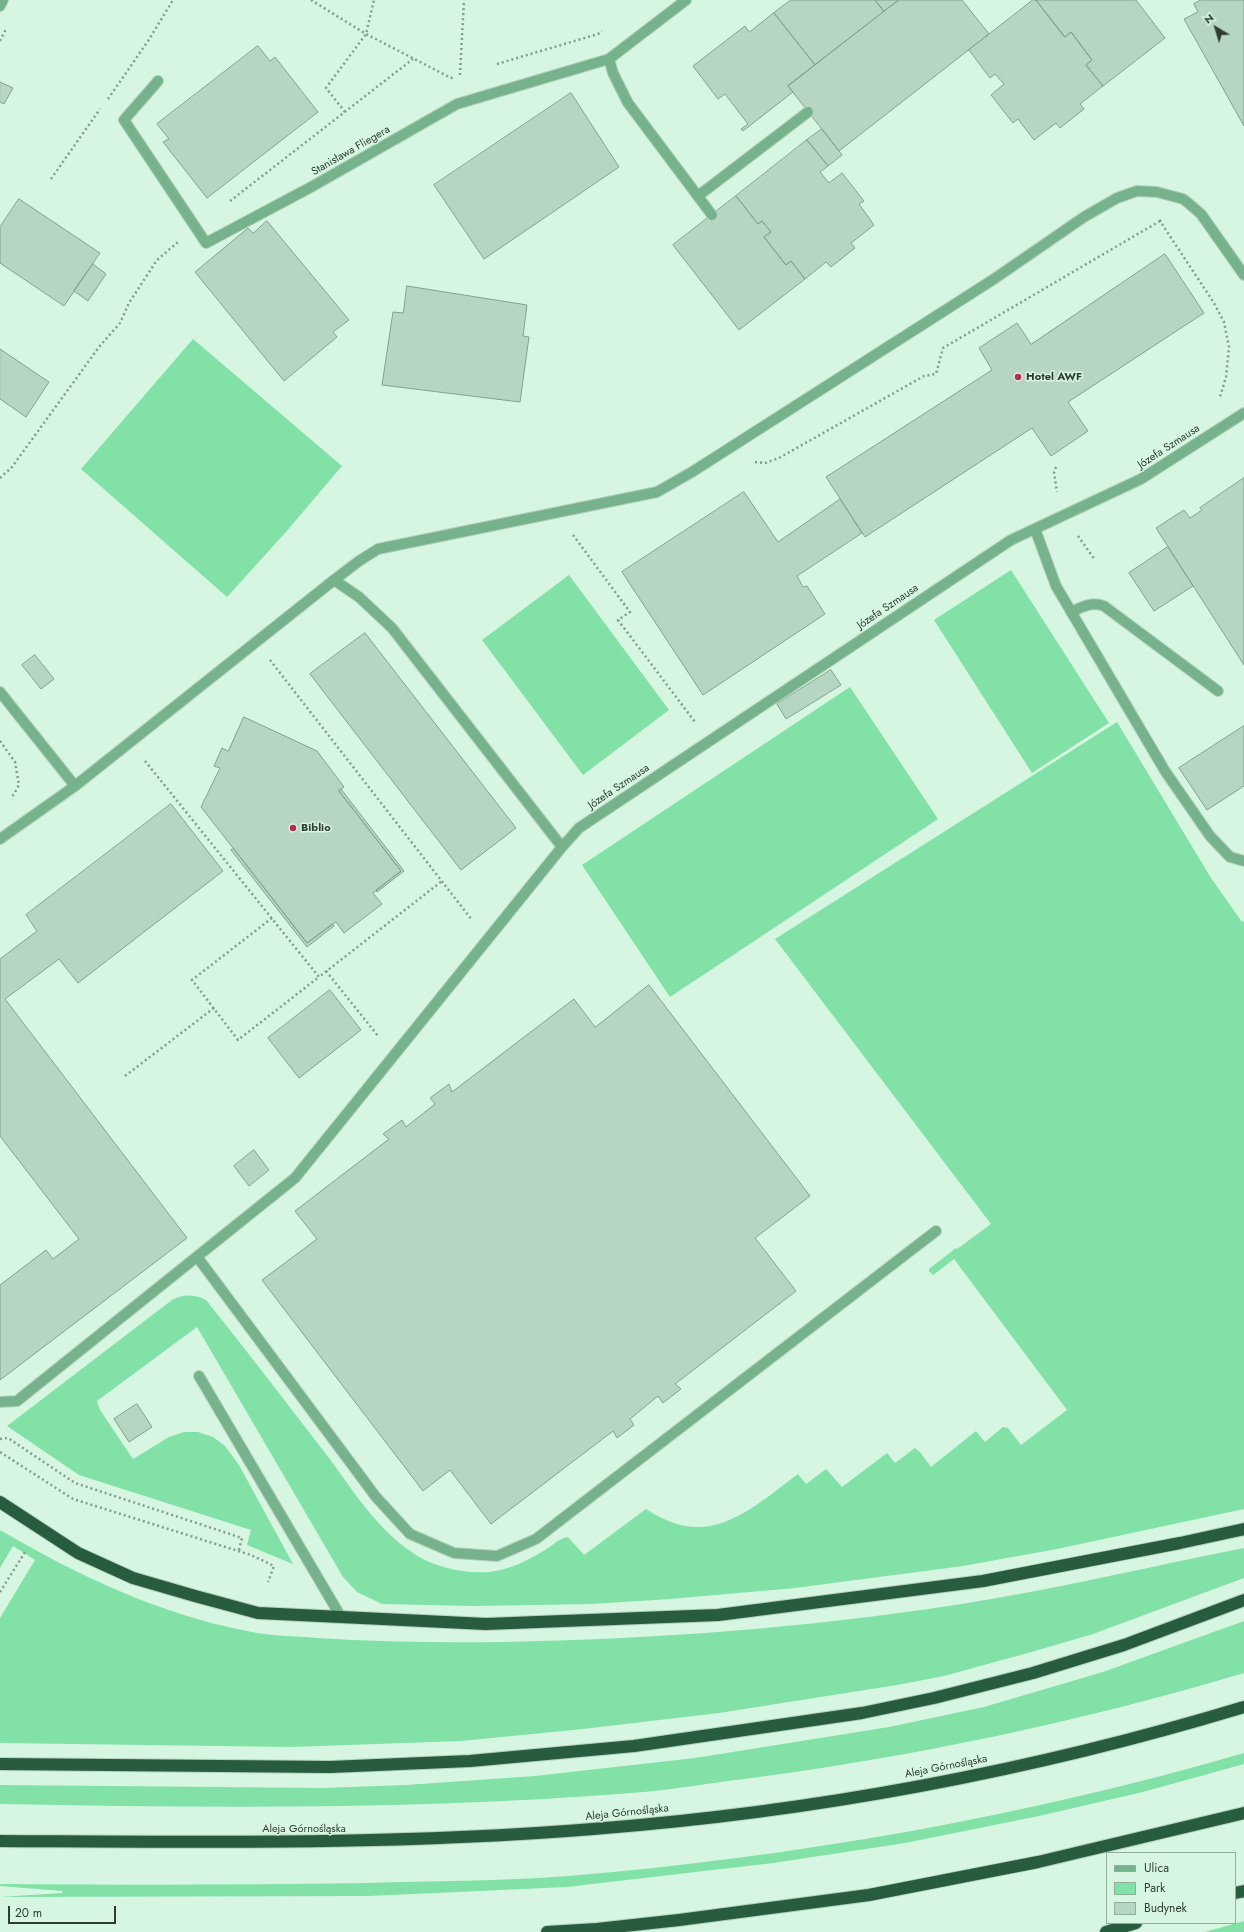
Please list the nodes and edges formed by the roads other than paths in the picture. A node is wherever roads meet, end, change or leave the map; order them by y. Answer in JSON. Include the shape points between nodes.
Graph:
{"nodes":[{"id":1,"x":3,"y":0,"type":"edge"},
{"id":2,"x":686,"y":0,"type":"edge"},
{"id":3,"x":0,"y":6,"type":"edge"},
{"id":4,"x":609,"y":59,"type":"junction"},
{"id":5,"x":158,"y":81,"type":"dead end"},
{"id":6,"x":808,"y":112,"type":"dead end"},
{"id":7,"x":698,"y":196,"type":"junction"},
{"id":8,"x":712,"y":214,"type":"dead end"},
{"id":9,"x":1244,"y":275,"type":"edge"},
{"id":10,"x":1244,"y":413,"type":"edge"},
{"id":11,"x":1035,"y":529,"type":"junction"},
{"id":12,"x":334,"y":580,"type":"junction"},
{"id":13,"x":1070,"y":612,"type":"junction"},
{"id":14,"x":1218,"y":691,"type":"dead end"},
{"id":15,"x":0,"y":692,"type":"edge"},
{"id":16,"x":75,"y":786,"type":"junction"},
{"id":17,"x":0,"y":839,"type":"edge"},
{"id":18,"x":562,"y":847,"type":"junction"},
{"id":19,"x":1244,"y":861,"type":"edge"},
{"id":20,"x":936,"y":1231,"type":"dead end"},
{"id":21,"x":198,"y":1258,"type":"junction"},
{"id":22,"x":199,"y":1376,"type":"dead end"},
{"id":23,"x":0,"y":1402,"type":"edge"},
{"id":24,"x":0,"y":1502,"type":"edge"},
{"id":25,"x":1244,"y":1529,"type":"edge"},
{"id":26,"x":1244,"y":1600,"type":"edge"},
{"id":27,"x":341,"y":1617,"type":"junction"},
{"id":28,"x":1244,"y":1708,"type":"edge"},
{"id":29,"x":0,"y":1764,"type":"edge"},
{"id":30,"x":1244,"y":1813,"type":"edge"},
{"id":31,"x":0,"y":1841,"type":"edge"},
{"id":32,"x":1133,"y":1924,"type":"edge"},
{"id":33,"x":547,"y":1932,"type":"edge"},
{"id":34,"x":1106,"y":1932,"type":"edge"}],
"edges":[{"from":1,"to":3,"type":"street"},
{"from":2,"to":4,"type":"street","name":"Stanisława Fliegera"},
{"from":4,"to":5,"type":"street","name":"Stanisława Fliegera","via":[[457,104],[206,243],[124,120]]},
{"from":4,"to":7,"type":"street","via":[[628,103]]},
{"from":6,"to":7,"type":"street"},
{"from":7,"to":8,"type":"street"},
{"from":9,"to":12,"type":"street","via":[[1201,214],[1187,202],[1157,192],[1137,191],[1117,198],[1084,217],[994,279],[657,492],[378,549]]},
{"from":10,"to":11,"type":"street","name":"Józefa Szmausa","via":[[1141,479]]},
{"from":11,"to":13,"type":"street","via":[[1056,586]]},
{"from":11,"to":18,"type":"street","name":"Józefa Szmausa","via":[[1011,540],[708,741],[579,828]]},
{"from":12,"to":16,"type":"street"},
{"from":12,"to":18,"type":"street","via":[[359,597],[392,628]]},
{"from":13,"to":14,"type":"street","via":[[1097,603],[1104,606]]},
{"from":13,"to":19,"type":"street","via":[[1165,771],[1206,830],[1230,857]]},
{"from":15,"to":16,"type":"street"},
{"from":16,"to":17,"type":"street"},
{"from":18,"to":21,"type":"street","name":"Józefa Szmausa","via":[[295,1178]]},
{"from":20,"to":21,"type":"street","via":[[536,1539],[497,1556],[454,1553],[410,1534],[376,1497]]},
{"from":21,"to":23,"type":"street","name":"Józefa Szmausa","via":[[17,1401]]},
{"from":22,"to":27,"type":"street"},
{"from":24,"to":27,"type":"highway","via":[[78,1553],[133,1578],[258,1613]]},
{"from":25,"to":27,"type":"highway","via":[[982,1581],[718,1615],[486,1624]]},
{"from":26,"to":29,"type":"highway","via":[[1124,1645],[1033,1673],[934,1698],[854,1714],[634,1746],[478,1760],[330,1767]]},
{"from":28,"to":31,"type":"highway","name":"Aleja Górnośląska","via":[[1097,1748],[939,1782],[789,1807],[655,1823],[501,1836],[321,1842]]},
{"from":30,"to":33,"type":"highway","via":[[1031,1863],[869,1895],[672,1921]]},
{"from":32,"to":34,"type":"highway"}]}
